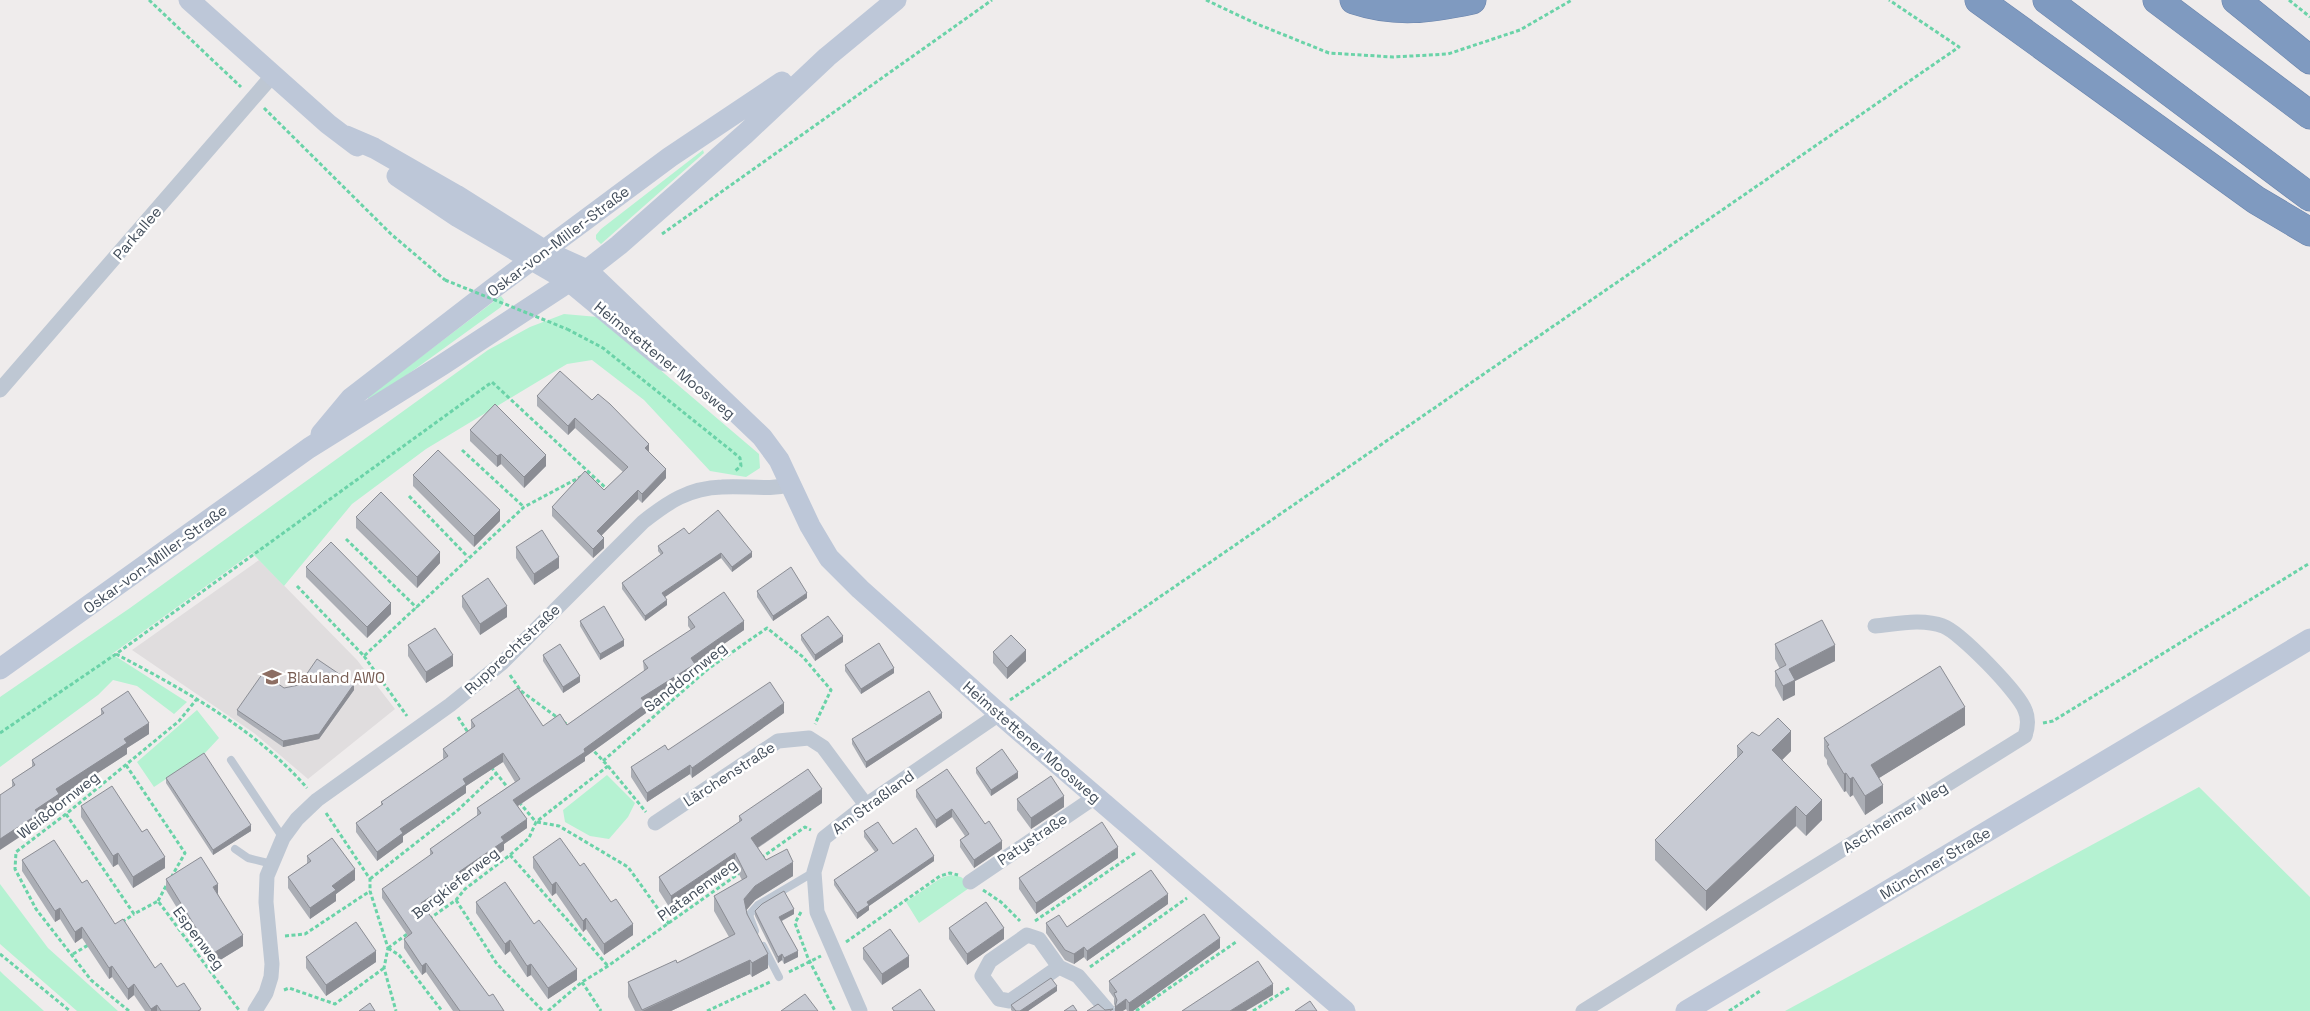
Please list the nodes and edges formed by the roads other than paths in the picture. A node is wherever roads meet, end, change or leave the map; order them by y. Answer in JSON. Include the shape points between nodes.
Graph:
{"nodes":[{"id":1,"x":189,"y":0,"type":"edge"},
{"id":2,"x":896,"y":0,"type":"edge"},
{"id":3,"x":1354,"y":0,"type":"edge"},
{"id":4,"x":1472,"y":0,"type":"edge"},
{"id":5,"x":1979,"y":0,"type":"edge"},
{"id":6,"x":2047,"y":0,"type":"edge"},
{"id":7,"x":2157,"y":0,"type":"edge"},
{"id":8,"x":2236,"y":0,"type":"edge"},
{"id":9,"x":826,"y":57,"type":"junction"},
{"id":10,"x":2310,"y":60,"type":"edge"},
{"id":11,"x":273,"y":76,"type":"junction"},
{"id":12,"x":2310,"y":115,"type":"edge"},
{"id":13,"x":2310,"y":197,"type":"edge"},
{"id":14,"x":2310,"y":232,"type":"edge"},
{"id":15,"x":538,"y":255,"type":"junction"},
{"id":16,"x":579,"y":276,"type":"junction"},
{"id":17,"x":0,"y":390,"type":"edge"},
{"id":18,"x":309,"y":448,"type":"junction"},
{"id":19,"x":792,"y":484,"type":"junction"},
{"id":20,"x":1875,"y":626,"type":"dead end"},
{"id":21,"x":2310,"y":639,"type":"edge"},
{"id":22,"x":0,"y":669,"type":"edge"},
{"id":23,"x":997,"y":712,"type":"junction"},
{"id":24,"x":231,"y":760,"type":"dead end"},
{"id":25,"x":1095,"y":796,"type":"junction"},
{"id":26,"x":866,"y":805,"type":"junction"},
{"id":27,"x":655,"y":823,"type":"road end"},
{"id":28,"x":283,"y":838,"type":"junction"},
{"id":29,"x":235,"y":849,"type":"dead end"},
{"id":30,"x":272,"y":864,"type":"junction"},
{"id":31,"x":808,"y":875,"type":"junction"},
{"id":32,"x":970,"y":882,"type":"road end"},
{"id":33,"x":1059,"y":967,"type":"junction"},
{"id":34,"x":779,"y":978,"type":"dead end"},
{"id":35,"x":254,"y":1011,"type":"edge"},
{"id":36,"x":860,"y":1011,"type":"edge"},
{"id":37,"x":1108,"y":1011,"type":"edge"},
{"id":38,"x":1345,"y":1011,"type":"edge"},
{"id":39,"x":1583,"y":1011,"type":"edge"},
{"id":40,"x":1686,"y":1011,"type":"edge"}],
"edges":[{"from":1,"to":11,"type":"street"},
{"from":2,"to":9,"type":"street","name":"Oskar-von-Miller-Straße"},
{"from":3,"to":4,"type":"highway","via":[[1378,8],[1423,9]]},
{"from":5,"to":14,"type":"highway","via":[[2256,200]]},
{"from":6,"to":13,"type":"highway"},
{"from":7,"to":12,"type":"highway"},
{"from":8,"to":10,"type":"highway"},
{"from":9,"to":15,"type":"street","name":"Oskar-von-Miller-Straße","via":[[792,75],[670,157]]},
{"from":9,"to":16,"type":"street","name":"Oskar-von-Miller-Straße","via":[[745,134]]},
{"from":11,"to":15,"type":"street","via":[[368,156],[458,217]]},
{"from":11,"to":17,"type":"street","name":"Parkallee"},
{"from":15,"to":16,"type":"street","name":"Heimstettener Moosweg"},
{"from":15,"to":18,"type":"street","name":"Oskar-von-Miller-Straße","via":[[351,398]]},
{"from":16,"to":18,"type":"street","name":"Oskar-von-Miller-Straße"},
{"from":16,"to":19,"type":"street","name":"Heimstettener Moosweg","via":[[762,437]]},
{"from":18,"to":22,"type":"street","name":"Oskar-von-Miller-Straße"},
{"from":19,"to":23,"type":"street","name":"Heimstettener Moosweg","via":[[810,526],[829,558]]},
{"from":19,"to":28,"type":"street","name":"Rupprechtstraße","via":[[777,489],[723,486],[697,490],[667,502],[502,663],[450,705],[317,800]]},
{"from":20,"to":39,"type":"street","name":"Aschheimer Weg","via":[[1929,622],[1944,626],[1959,636],[2014,691],[2026,710],[2028,725],[2024,736]]},
{"from":21,"to":40,"type":"street","name":"Münchner Straße"},
{"from":23,"to":25,"type":"street","name":"Heimstettener Moosweg"},
{"from":23,"to":26,"type":"street","name":"Am Straßland"},
{"from":24,"to":28,"type":"lane"},
{"from":25,"to":32,"type":"street","name":"Patystraße"},
{"from":25,"to":38,"type":"street","name":"Heimstettener Moosweg"},
{"from":26,"to":27,"type":"street","name":"Lärchenstraße","via":[[823,746],[809,738],[778,741]]},
{"from":26,"to":31,"type":"street","name":"Am Straßland","via":[[824,838]]},
{"from":28,"to":30,"type":"street","name":"Rupprechtstraße"},
{"from":29,"to":30,"type":"lane","via":[[248,858]]},
{"from":30,"to":35,"type":"street","name":"Rupprechtstraße","via":[[267,876],[266,902],[272,964],[266,994]]},
{"from":31,"to":34,"type":"lane","via":[[758,905],[749,916]]},
{"from":31,"to":36,"type":"street","name":"Am Straßland","via":[[817,912]]},
{"from":33,"to":33,"type":"street","via":[[1039,939],[1027,935],[990,961],[982,976],[999,999],[1010,1001]]},
{"from":33,"to":37,"type":"street","via":[[1078,976]]}]}
